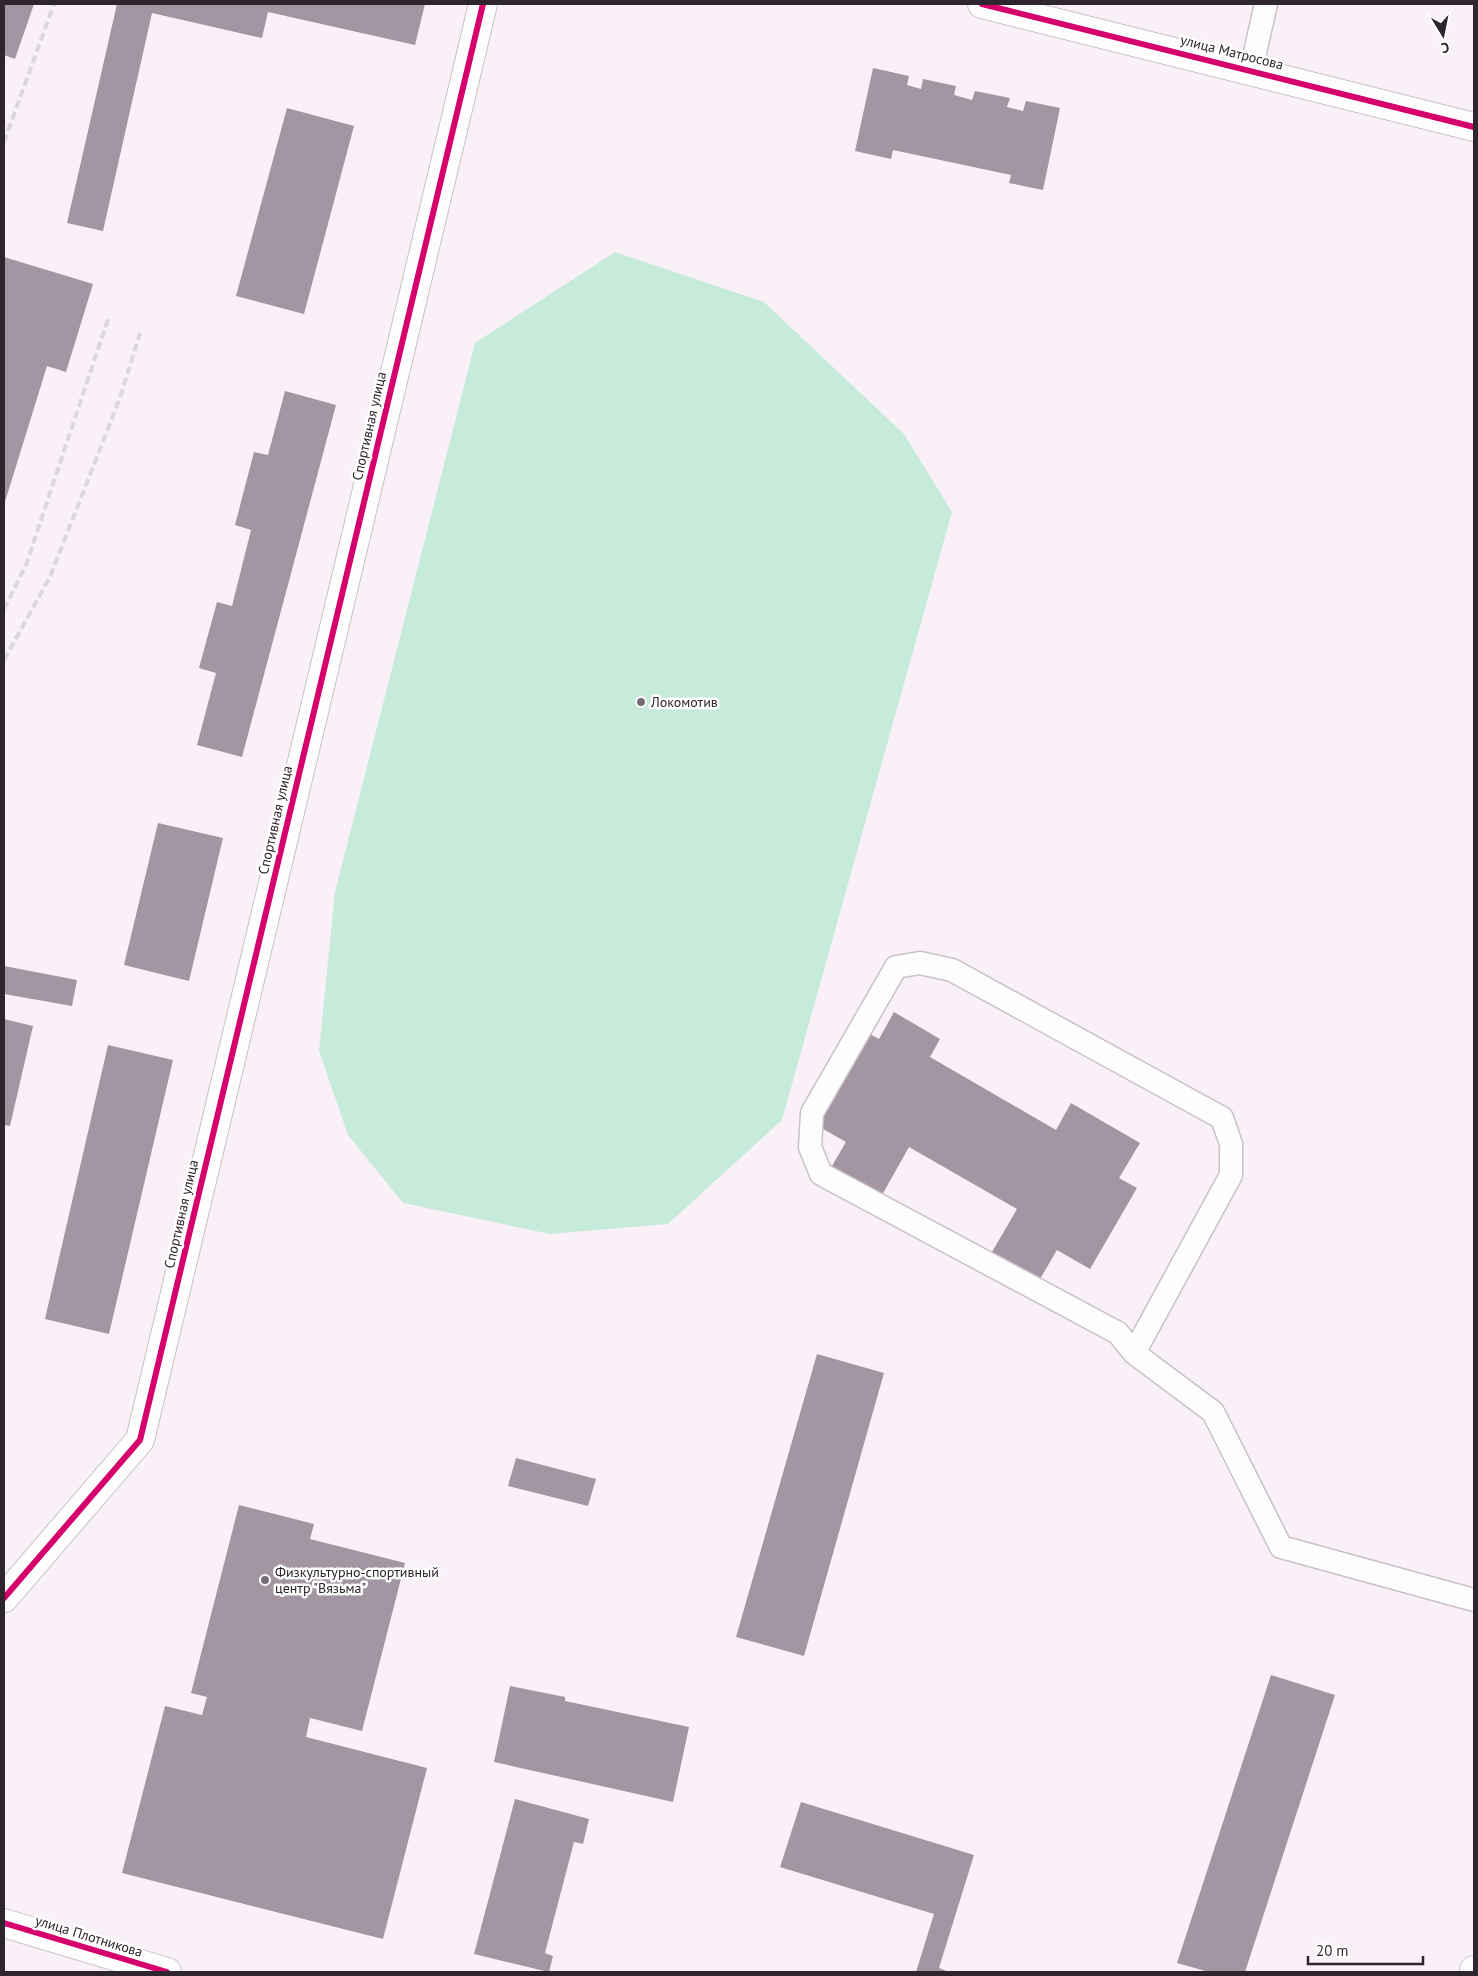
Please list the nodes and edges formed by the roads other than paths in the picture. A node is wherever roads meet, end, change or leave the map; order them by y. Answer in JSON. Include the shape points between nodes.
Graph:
{"nodes":[{"id":1,"x":483,"y":4,"type":"edge"},
{"id":2,"x":982,"y":4,"type":"edge"},
{"id":3,"x":1266,"y":4,"type":"edge"},
{"id":4,"x":1251,"y":70,"type":"junction"},
{"id":5,"x":1474,"y":127,"type":"edge"},
{"id":6,"x":1134,"y":1353,"type":"junction"},
{"id":7,"x":4,"y":1598,"type":"edge"},
{"id":8,"x":1474,"y":1600,"type":"edge"},
{"id":9,"x":4,"y":1923,"type":"edge"},
{"id":10,"x":167,"y":1972,"type":"edge"}],
"edges":[{"from":1,"to":7,"type":"street","name":"Спортивная улица","via":[[140,1440]]},
{"from":2,"to":4,"type":"street","name":"улица Матросова"},
{"from":3,"to":4,"type":"lane"},
{"from":4,"to":5,"type":"street","name":"улица Матросова"},
{"from":6,"to":6,"type":"lane","via":[[1118,1333],[821,1174],[810,1146],[812,1113],[896,967],[920,963],[952,970],[1222,1118],[1231,1144],[1231,1176]]},
{"from":6,"to":8,"type":"lane","via":[[1213,1412],[1282,1547]]},
{"from":9,"to":10,"type":"street","name":"улица Плотникова"}]}
